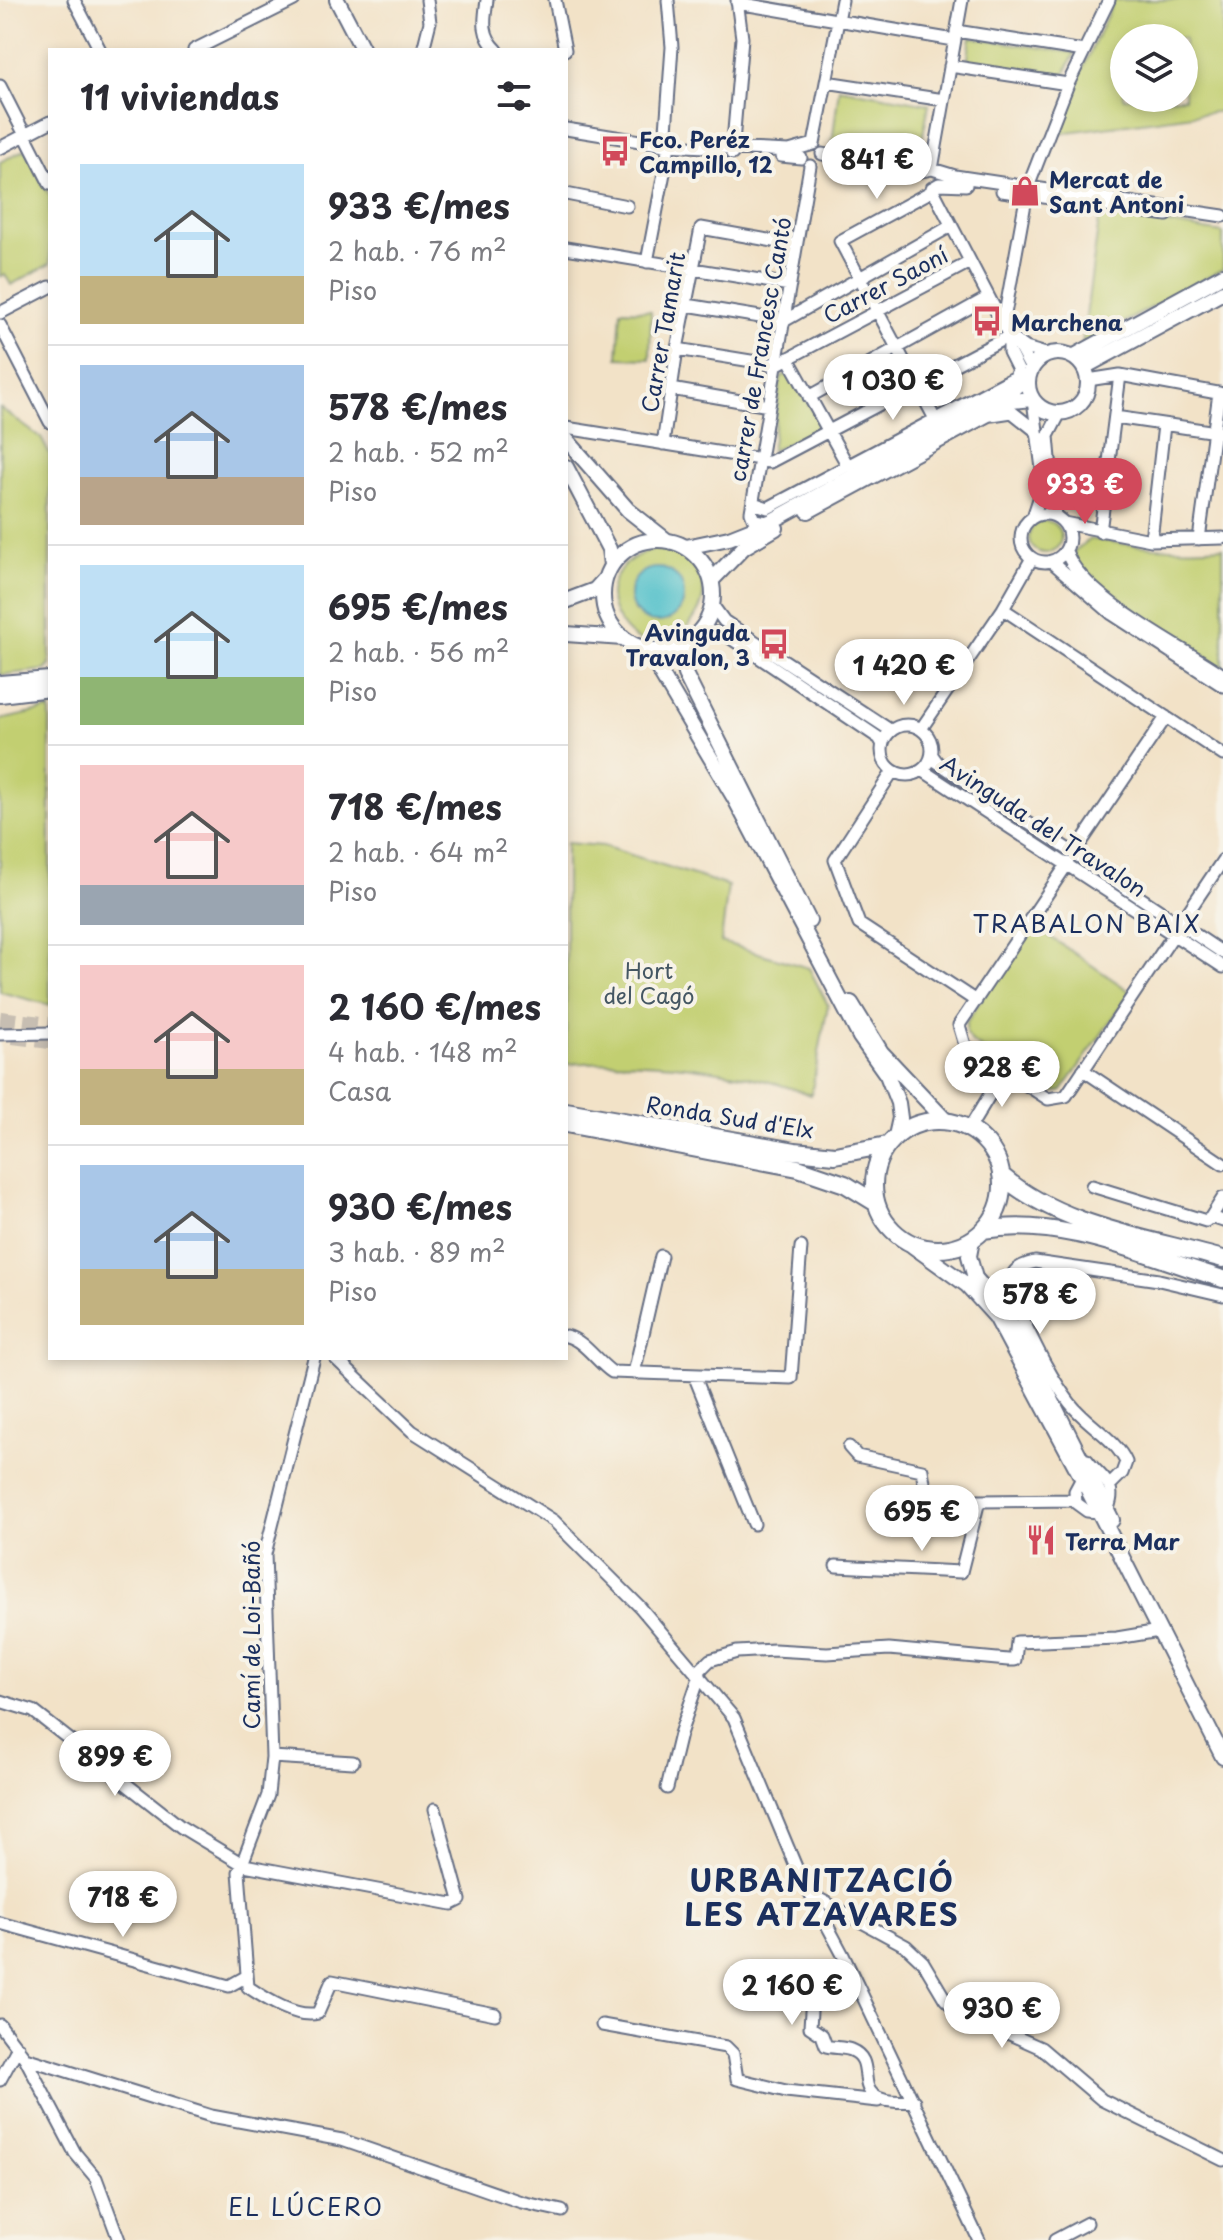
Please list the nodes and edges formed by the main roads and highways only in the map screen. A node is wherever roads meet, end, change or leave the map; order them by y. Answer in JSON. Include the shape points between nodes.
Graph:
{"nodes":[{"id":1,"x":327,"y":0,"type":"edge"},
{"id":2,"x":337,"y":0,"type":"edge"},
{"id":3,"x":351,"y":48,"type":"edge"},
{"id":4,"x":362,"y":48,"type":"edge"},
{"id":5,"x":1223,"y":275,"type":"edge"},
{"id":6,"x":1223,"y":292,"type":"edge"},
{"id":7,"x":1081,"y":368,"type":"junction"},
{"id":8,"x":1030,"y":372,"type":"junction"},
{"id":9,"x":1032,"y":399,"type":"junction"},
{"id":10,"x":568,"y":441,"type":"edge"},
{"id":11,"x":568,"y":471,"type":"edge"},
{"id":12,"x":666,"y":540,"type":"junction"},
{"id":13,"x":686,"y":547,"type":"junction"},
{"id":14,"x":611,"y":565,"type":"junction"},
{"id":15,"x":604,"y":580,"type":"junction"},
{"id":16,"x":712,"y":580,"type":"junction"},
{"id":17,"x":568,"y":600,"type":"edge"},
{"id":18,"x":568,"y":634,"type":"edge"},
{"id":19,"x":623,"y":638,"type":"junction"},
{"id":20,"x":691,"y":639,"type":"junction"},
{"id":21,"x":647,"y":650,"type":"junction"},
{"id":22,"x":48,"y":679,"type":"edge"},
{"id":23,"x":0,"y":683,"type":"edge"},
{"id":24,"x":48,"y":689,"type":"edge"},
{"id":25,"x":0,"y":695,"type":"edge"},
{"id":26,"x":568,"y":1111,"type":"edge"},
{"id":27,"x":946,"y":1121,"type":"junction"},
{"id":28,"x":568,"y":1124,"type":"edge"},
{"id":29,"x":891,"y":1141,"type":"junction"},
{"id":30,"x":1001,"y":1175,"type":"junction"},
{"id":31,"x":876,"y":1203,"type":"junction"},
{"id":32,"x":978,"y":1235,"type":"junction"},
{"id":33,"x":913,"y":1246,"type":"junction"},
{"id":34,"x":1223,"y":1259,"type":"edge"},
{"id":35,"x":1223,"y":1279,"type":"edge"},
{"id":36,"x":1104,"y":1510,"type":"junction"},
{"id":37,"x":1223,"y":1744,"type":"edge"},
{"id":38,"x":1223,"y":1757,"type":"edge"}],
"edges":[{"from":1,"to":3,"type":"main road"},
{"from":2,"to":4,"type":"main road"},
{"from":5,"to":7,"type":"main road"},
{"from":6,"to":7,"type":"main road"},
{"from":7,"to":8,"type":"main road","via":[[1049,355]]},
{"from":7,"to":9,"type":"main road","via":[[1080,404],[1060,413],[1044,410]]},
{"from":8,"to":9,"type":"main road"},
{"from":8,"to":13,"type":"main road","via":[[1014,388],[772,521]]},
{"from":9,"to":16,"type":"main road","via":[[1012,401],[762,535],[729,559]]},
{"from":10,"to":12,"type":"main road","via":[[628,510]]},
{"from":11,"to":14,"type":"main road","via":[[609,549]]},
{"from":12,"to":13,"type":"main road"},
{"from":12,"to":14,"type":"main road","via":[[635,544]]},
{"from":13,"to":16,"type":"main road"},
{"from":14,"to":15,"type":"main road"},
{"from":15,"to":17,"type":"main road","via":[[595,590]]},
{"from":15,"to":19,"type":"main road","via":[[605,612]]},
{"from":16,"to":20,"type":"main road","via":[[713,606]]},
{"from":18,"to":19,"type":"main road"},
{"from":19,"to":21,"type":"main road"},
{"from":20,"to":21,"type":"main road","via":[[666,650]]},
{"from":20,"to":27,"type":"main road","via":[[681,656],[685,674],[849,999],[881,1052]]},
{"from":21,"to":29,"type":"main road","via":[[735,799],[860,1037],[887,1075],[900,1118]]},
{"from":22,"to":23,"type":"main road"},
{"from":24,"to":25,"type":"main road"},
{"from":26,"to":29,"type":"highway","name":"Ronda Sud d'Elx","via":[[835,1155]]},
{"from":27,"to":29,"type":"highway","via":[[928,1121]]},
{"from":27,"to":30,"type":"highway","via":[[985,1141]]},
{"from":28,"to":31,"type":"highway","name":"Ronda Sud d'Elx","via":[[798,1168],[845,1184]]},
{"from":29,"to":31,"type":"highway","via":[[877,1163]]},
{"from":30,"to":32,"type":"highway","via":[[1002,1195],[995,1214]]},
{"from":30,"to":34,"type":"highway","via":[[1040,1203],[1074,1217]]},
{"from":31,"to":33,"type":"highway","via":[[883,1219]]},
{"from":32,"to":33,"type":"highway","via":[[943,1249]]},
{"from":32,"to":35,"type":"highway","via":[[1014,1225],[1054,1228]]},
{"from":32,"to":36,"type":"main road","via":[[969,1256],[975,1278],[1019,1336]]},
{"from":33,"to":36,"type":"main road","via":[[967,1285],[996,1317]]},
{"from":36,"to":37,"type":"main road"},
{"from":36,"to":38,"type":"main road"}]}
